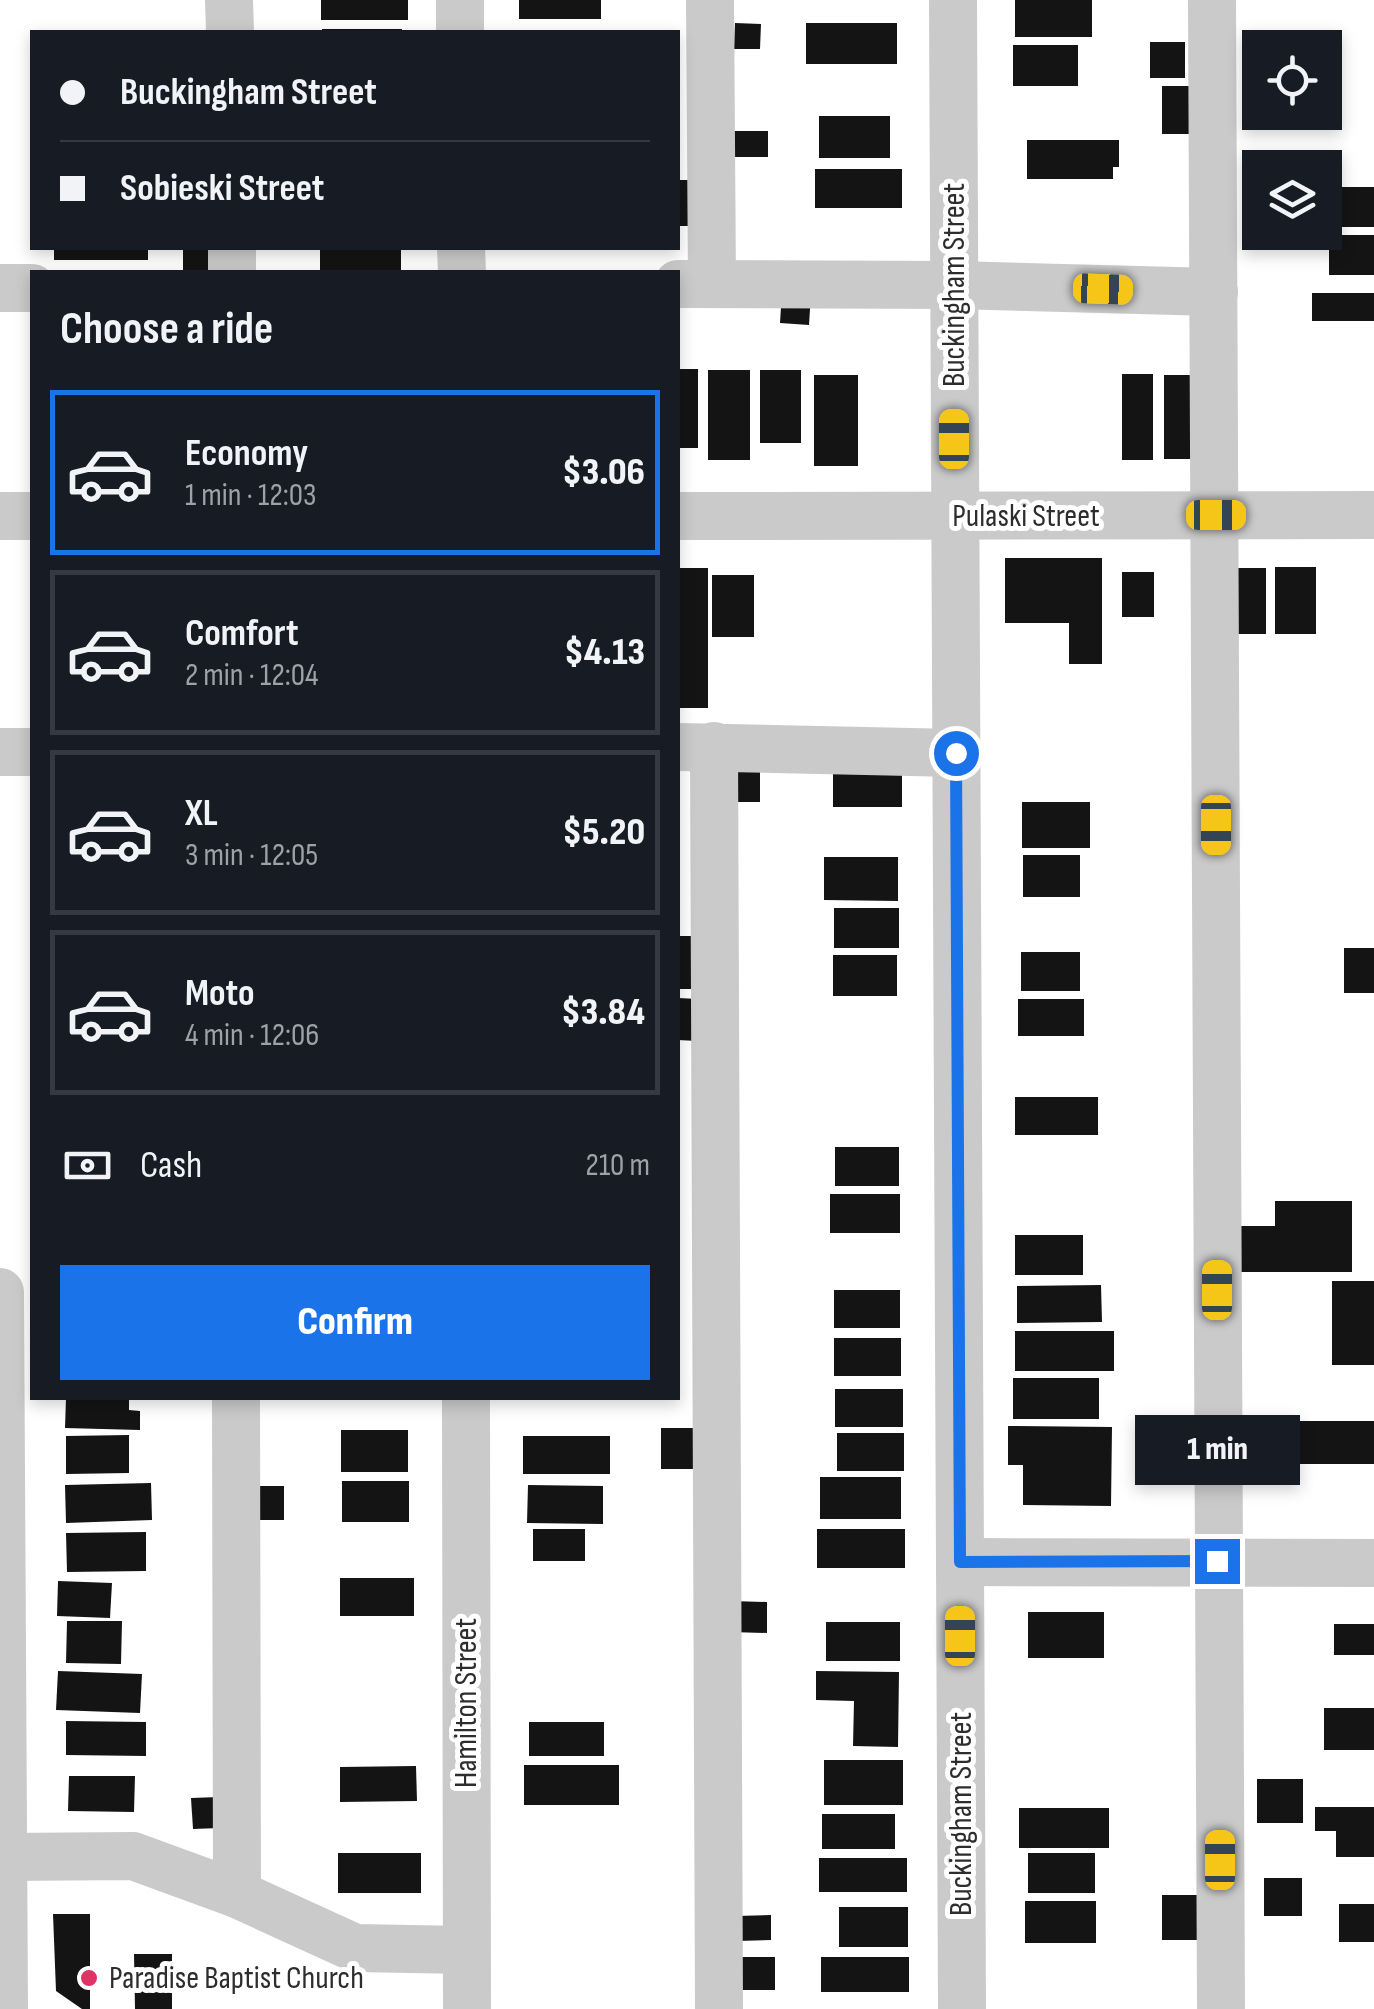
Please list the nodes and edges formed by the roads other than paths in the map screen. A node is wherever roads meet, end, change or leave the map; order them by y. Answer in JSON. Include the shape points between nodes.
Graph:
{"nodes":[{"id":1,"x":230,"y":0,"type":"edge"},
{"id":2,"x":460,"y":0,"type":"edge"},
{"id":3,"x":710,"y":0,"type":"edge"},
{"id":4,"x":953,"y":0,"type":"edge"},
{"id":5,"x":1212,"y":0,"type":"edge"},
{"id":6,"x":230,"y":30,"type":"edge"},
{"id":7,"x":460,"y":30,"type":"edge"},
{"id":8,"x":694,"y":284,"type":"edge"},
{"id":9,"x":954,"y":284,"type":"junction"},
{"id":10,"x":0,"y":288,"type":"edge"},
{"id":11,"x":30,"y":288,"type":"edge"},
{"id":12,"x":1214,"y":292,"type":"junction"},
{"id":13,"x":1374,"y":514,"type":"edge"},
{"id":14,"x":1216,"y":515,"type":"junction"},
{"id":15,"x":0,"y":516,"type":"edge"},
{"id":16,"x":30,"y":516,"type":"edge"},
{"id":17,"x":680,"y":516,"type":"edge"},
{"id":18,"x":955,"y":516,"type":"junction"},
{"id":19,"x":696,"y":747,"type":"edge"},
{"id":20,"x":0,"y":752,"type":"edge"},
{"id":21,"x":30,"y":752,"type":"edge"},
{"id":22,"x":956,"y":753,"type":"junction"},
{"id":23,"x":0,"y":1292,"type":"edge"},
{"id":24,"x":236,"y":1400,"type":"edge"},
{"id":25,"x":466,"y":1400,"type":"edge"},
{"id":26,"x":1217,"y":1561,"type":"junction"},
{"id":27,"x":960,"y":1562,"type":"junction"},
{"id":28,"x":1374,"y":1562,"type":"edge"},
{"id":29,"x":1,"y":1728,"type":"edge"},
{"id":30,"x":5,"y":1857,"type":"junction"},
{"id":31,"x":237,"y":1894,"type":"junction"},
{"id":32,"x":466,"y":1950,"type":"junction"},
{"id":33,"x":4,"y":2009,"type":"edge"},
{"id":34,"x":467,"y":2009,"type":"edge"},
{"id":35,"x":720,"y":2009,"type":"edge"},
{"id":36,"x":962,"y":2009,"type":"edge"},
{"id":37,"x":1221,"y":2009,"type":"edge"}],
"edges":[{"from":1,"to":6,"type":"street"},
{"from":2,"to":7,"type":"street"},
{"from":3,"to":8,"type":"street"},
{"from":4,"to":9,"type":"street","name":"Buckingham Street"},
{"from":5,"to":12,"type":"street"},
{"from":8,"to":9,"type":"street"},
{"from":9,"to":12,"type":"street"},
{"from":9,"to":18,"type":"street","name":"Buckingham Street"},
{"from":10,"to":11,"type":"street"},
{"from":12,"to":14,"type":"street"},
{"from":13,"to":14,"type":"street","name":"Pulaski Street"},
{"from":14,"to":18,"type":"street","name":"Pulaski Street"},
{"from":14,"to":26,"type":"street"},
{"from":15,"to":16,"type":"street"},
{"from":17,"to":18,"type":"street","name":"Pulaski Street"},
{"from":18,"to":22,"type":"street","name":"Buckingham Street"},
{"from":19,"to":22,"type":"street"},
{"from":19,"to":35,"type":"street"},
{"from":20,"to":21,"type":"street"},
{"from":22,"to":27,"type":"street","name":"Buckingham Street"},
{"from":23,"to":29,"type":"street"},
{"from":24,"to":31,"type":"street"},
{"from":25,"to":32,"type":"street","name":"Hamilton Street"},
{"from":26,"to":27,"type":"street"},
{"from":26,"to":28,"type":"street"},
{"from":26,"to":37,"type":"street"},
{"from":27,"to":36,"type":"street","name":"Buckingham Street"},
{"from":29,"to":30,"type":"street"},
{"from":30,"to":31,"type":"street","via":[[133,1856]]},
{"from":30,"to":33,"type":"street"},
{"from":31,"to":32,"type":"street","via":[[354,1948]]},
{"from":32,"to":34,"type":"street","name":"Hamilton Street"}]}
